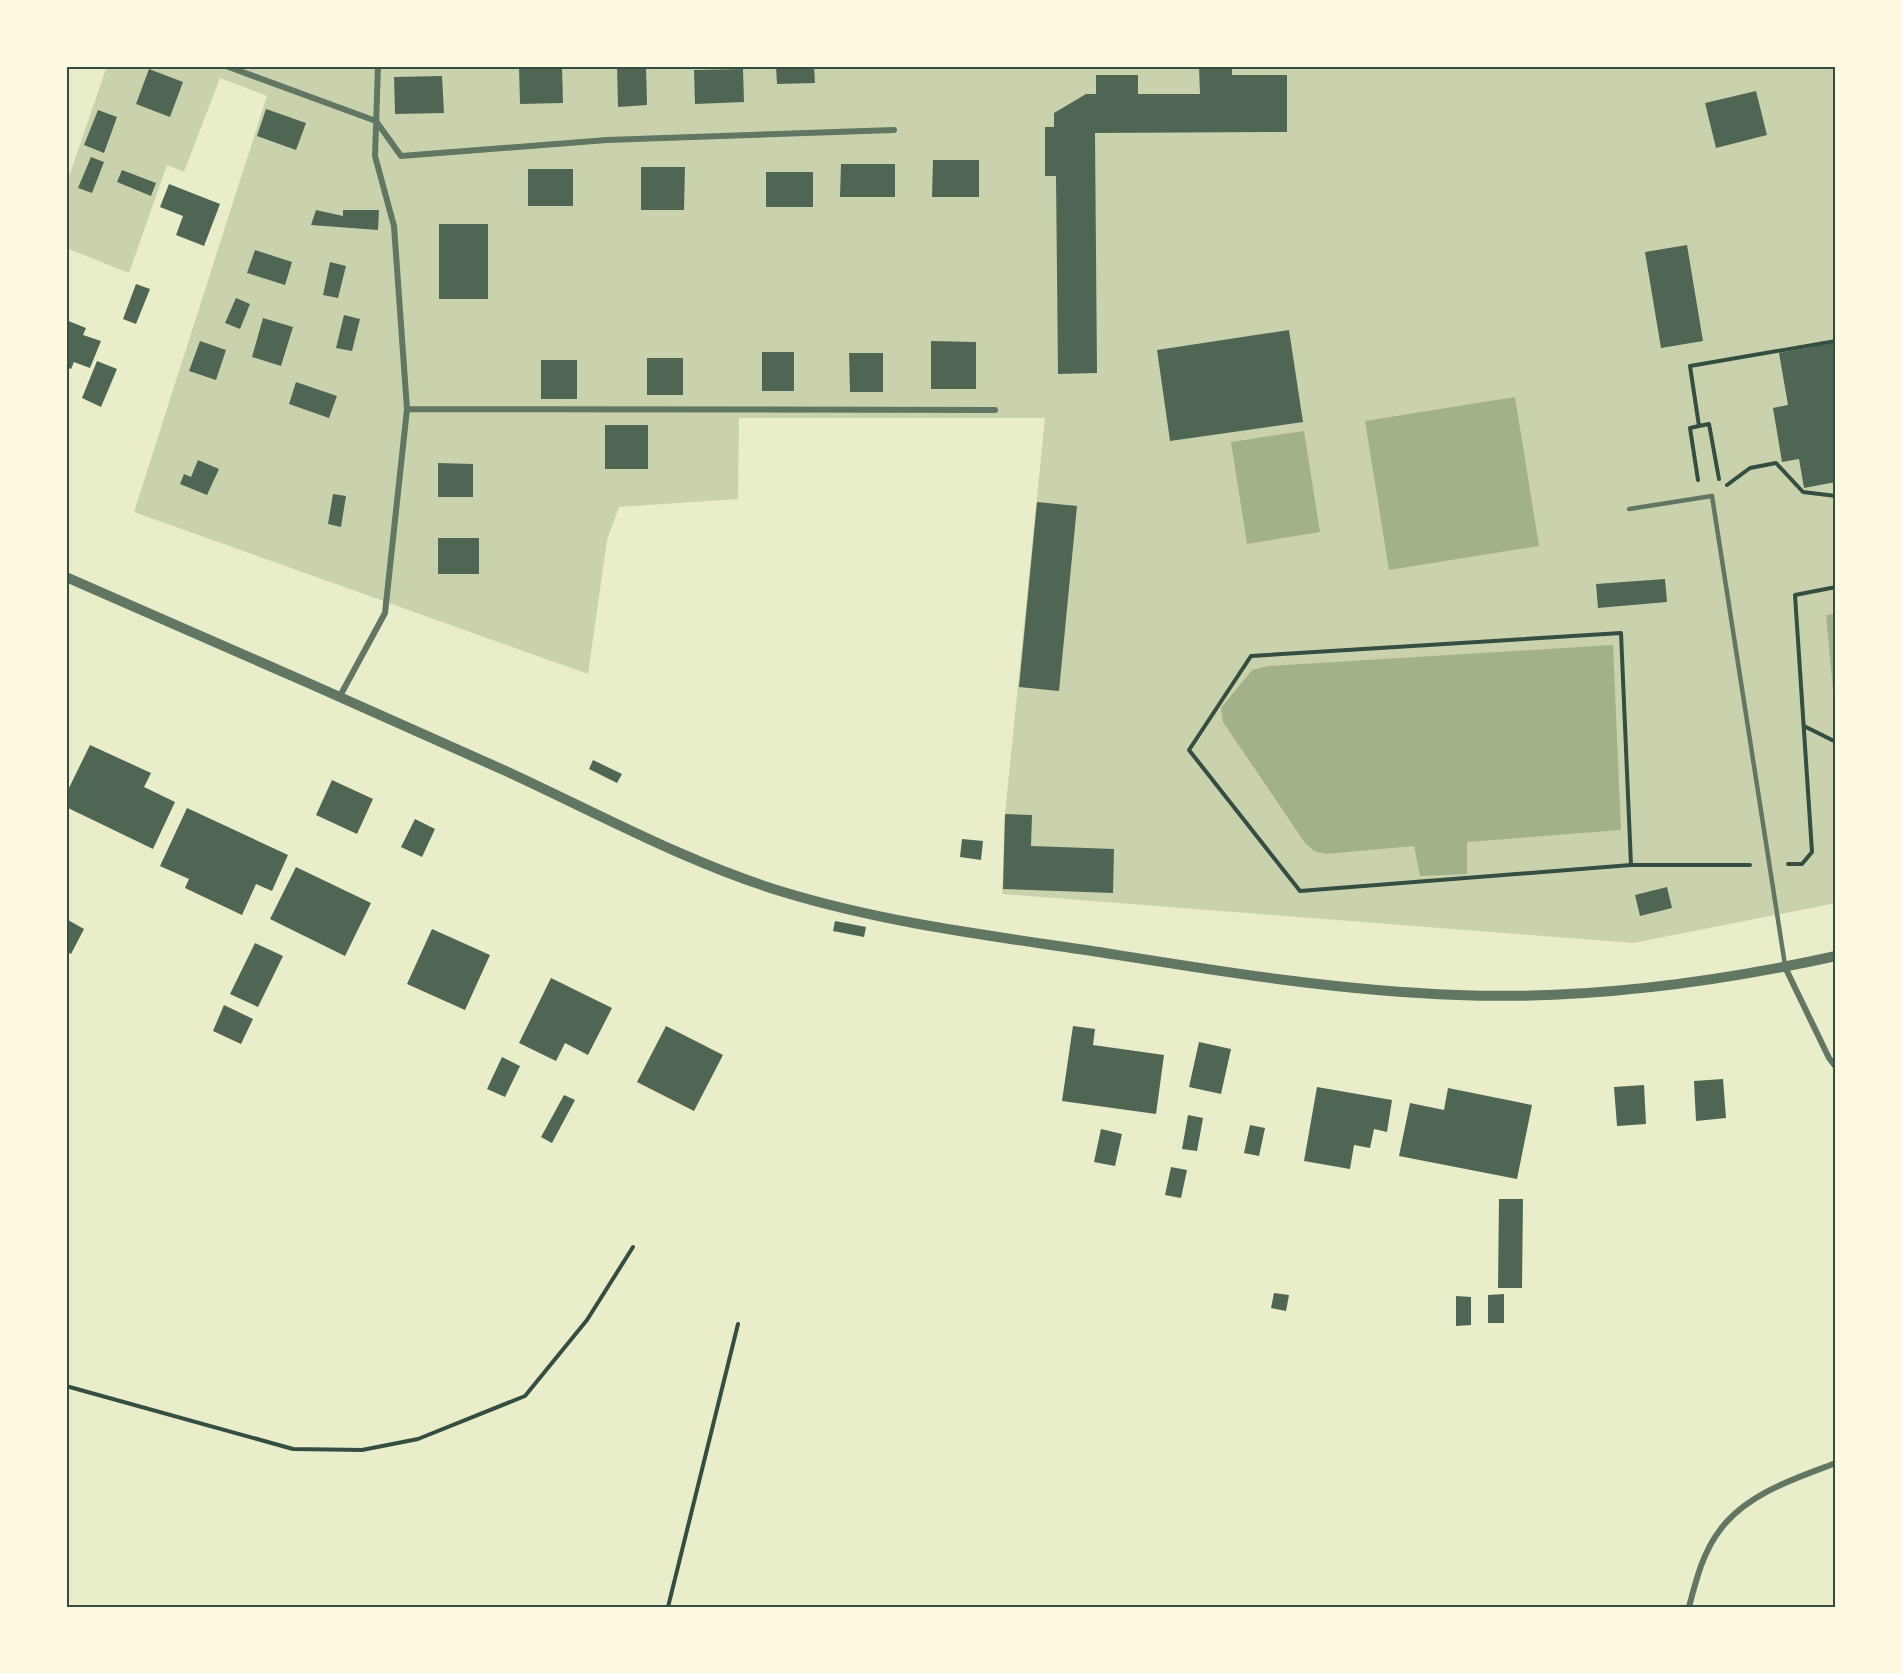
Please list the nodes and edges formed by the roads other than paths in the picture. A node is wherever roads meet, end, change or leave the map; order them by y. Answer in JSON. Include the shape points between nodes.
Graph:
{"nodes":[{"id":1,"x":226,"y":66,"type":"edge"},
{"id":2,"x":378,"y":66,"type":"edge"},
{"id":3,"x":376,"y":121,"type":"junction"},
{"id":4,"x":894,"y":130,"type":"dead end"},
{"id":5,"x":407,"y":409,"type":"junction"},
{"id":6,"x":995,"y":410,"type":"dead end"},
{"id":7,"x":1629,"y":509,"type":"dead end"},
{"id":8,"x":66,"y":577,"type":"edge"},
{"id":9,"x":340,"y":696,"type":"junction"},
{"id":10,"x":1836,"y":956,"type":"edge"},
{"id":11,"x":1785,"y":968,"type":"junction"},
{"id":12,"x":1836,"y":1067,"type":"edge"},
{"id":13,"x":1836,"y":1463,"type":"edge"},
{"id":14,"x":1689,"y":1607,"type":"edge"}],
"edges":[{"from":1,"to":3,"type":"street"},
{"from":2,"to":3,"type":"street"},
{"from":3,"to":4,"type":"street","via":[[401,156],[607,140]]},
{"from":3,"to":5,"type":"street","via":[[375,156],[394,226]]},
{"from":5,"to":6,"type":"street"},
{"from":5,"to":9,"type":"street","via":[[385,613]]},
{"from":7,"to":11,"type":"lane","via":[[1712,496]]},
{"from":8,"to":9,"type":"street"},
{"from":9,"to":11,"type":"street","via":[[692,856],[778,890],[906,923],[1280,980],[1459,995],[1579,994]]},
{"from":10,"to":11,"type":"street"},
{"from":11,"to":12,"type":"street"},
{"from":13,"to":14,"type":"street","via":[[1794,1479],[1749,1503],[1720,1529],[1701,1563]]}]}
